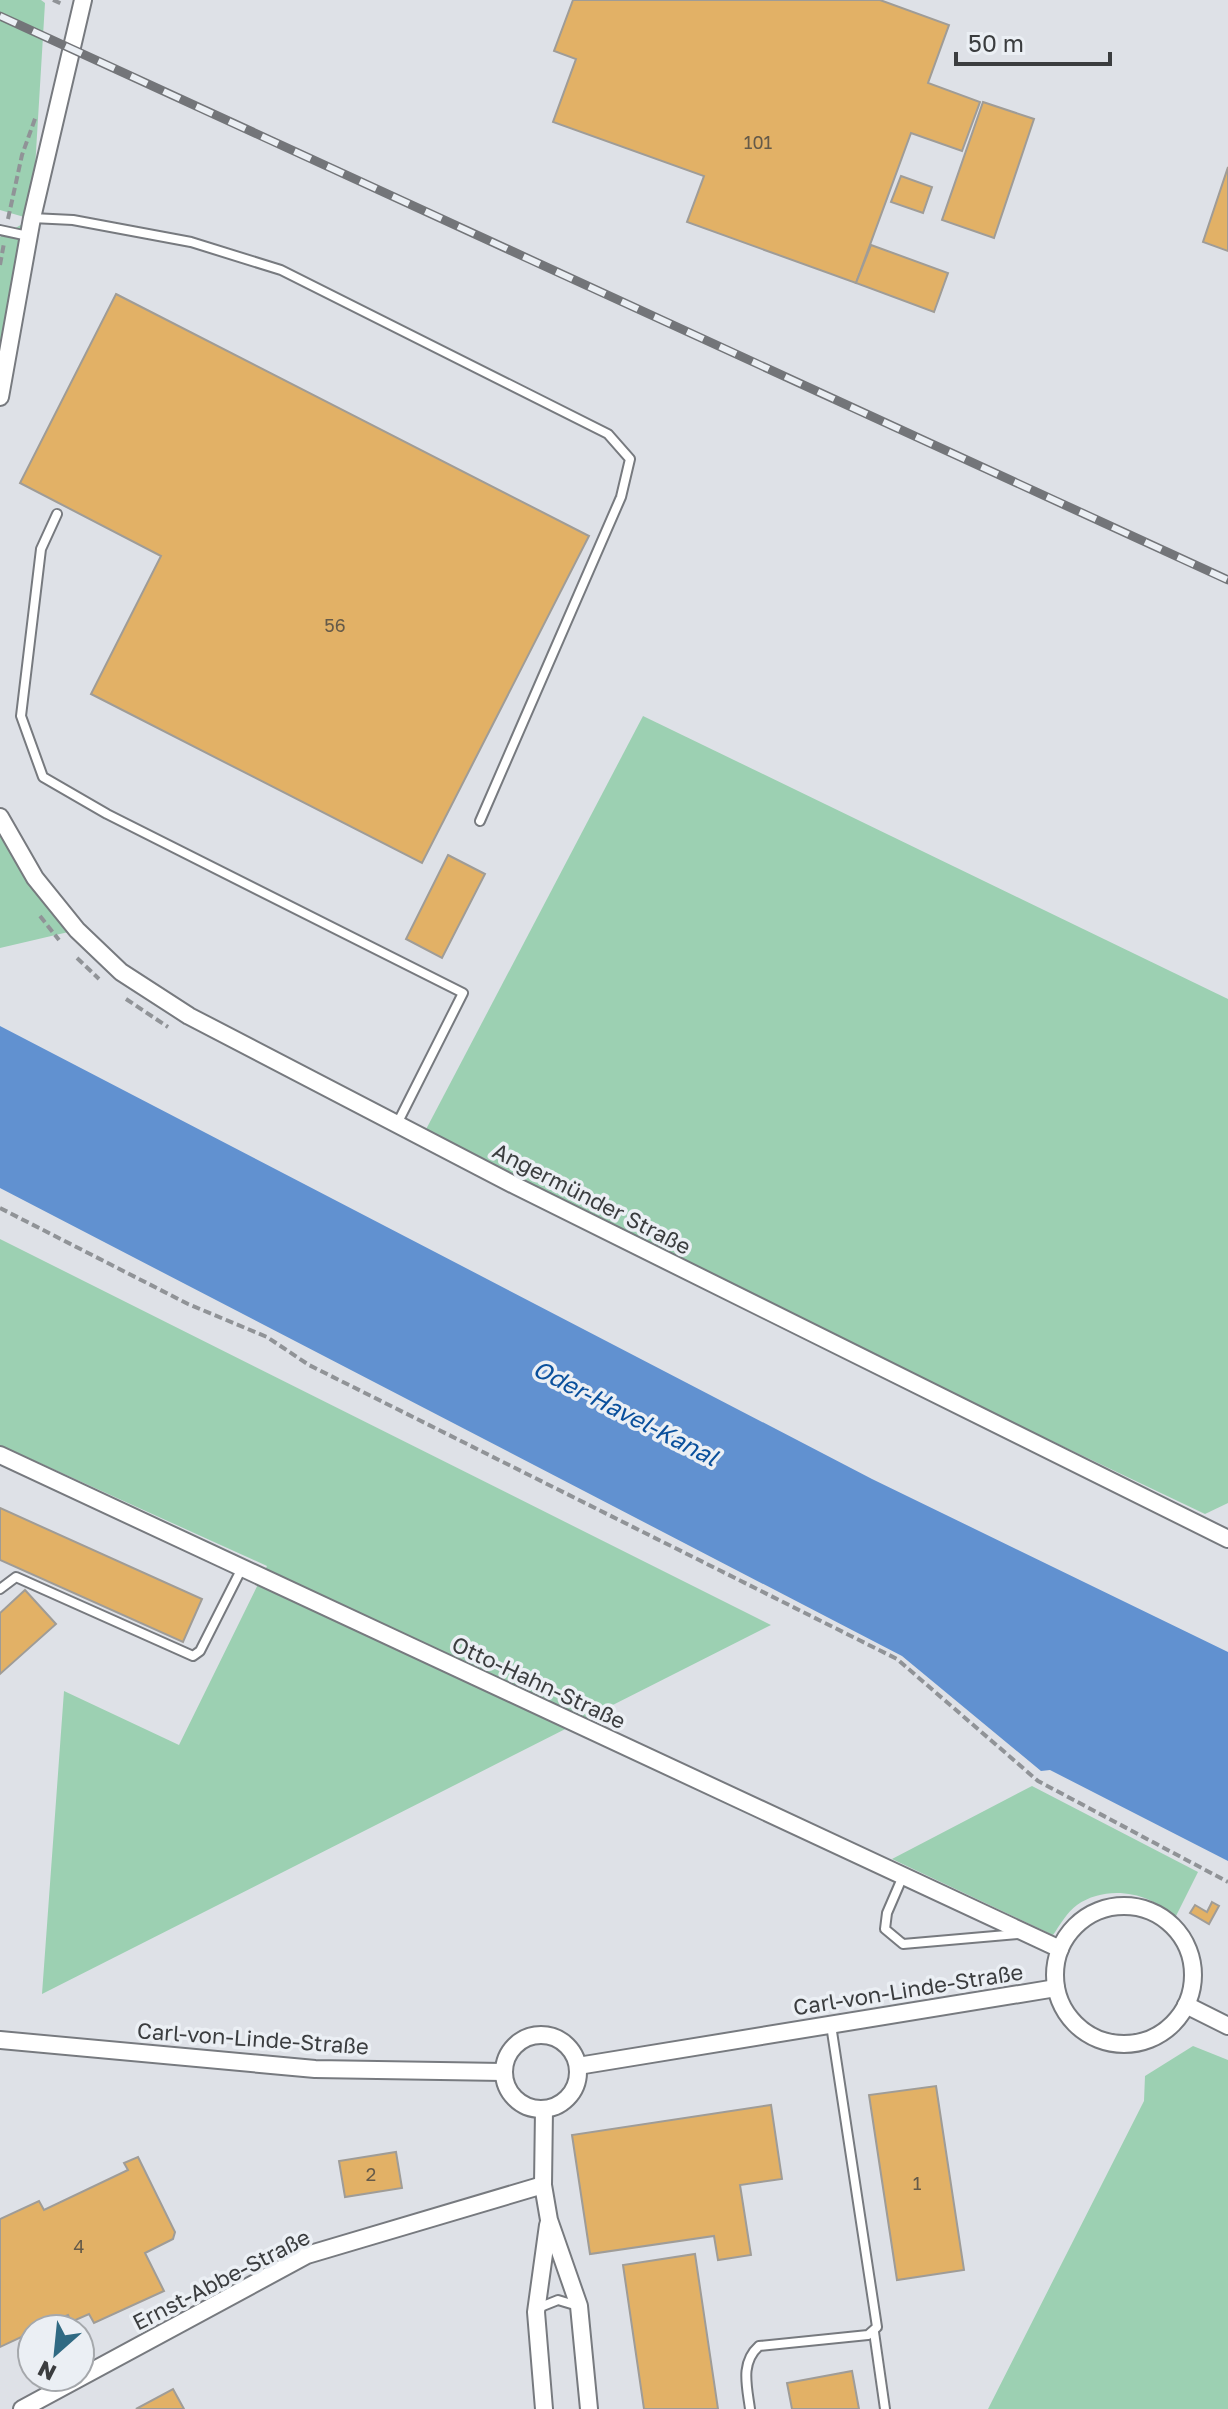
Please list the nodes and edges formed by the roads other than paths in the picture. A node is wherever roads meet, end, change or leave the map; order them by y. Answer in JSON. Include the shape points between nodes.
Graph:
{"nodes":[{"id":1,"x":83,"y":0,"type":"edge"},
{"id":2,"x":32,"y":218,"type":"junction"},
{"id":3,"x":3,"y":230,"type":"edge"},
{"id":4,"x":29,"y":236,"type":"junction"},
{"id":5,"x":0,"y":397,"type":"edge"},
{"id":6,"x":57,"y":514,"type":"dead end"},
{"id":7,"x":0,"y":817,"type":"edge"},
{"id":8,"x":480,"y":821,"type":"dead end"},
{"id":9,"x":397,"y":1124,"type":"junction"},
{"id":10,"x":0,"y":1455,"type":"edge"},
{"id":11,"x":1228,"y":1539,"type":"edge"},
{"id":12,"x":242,"y":1568,"type":"junction"},
{"id":13,"x":0,"y":1589,"type":"edge"},
{"id":14,"x":903,"y":1876,"type":"junction"},
{"id":15,"x":1026,"y":1933,"type":"junction"},
{"id":16,"x":1060,"y":1949,"type":"junction"},
{"id":17,"x":1056,"y":1988,"type":"junction"},
{"id":18,"x":1186,"y":2005,"type":"junction"},
{"id":19,"x":831,"y":2024,"type":"junction"},
{"id":20,"x":1228,"y":2026,"type":"edge"},
{"id":21,"x":0,"y":2040,"type":"edge"},
{"id":22,"x":578,"y":2066,"type":"junction"},
{"id":23,"x":503,"y":2072,"type":"junction"},
{"id":24,"x":544,"y":2109,"type":"junction"},
{"id":25,"x":543,"y":2185,"type":"junction"},
{"id":26,"x":549,"y":2220,"type":"junction"},
{"id":27,"x":579,"y":2306,"type":"junction"},
{"id":28,"x":536,"y":2309,"type":"junction"},
{"id":29,"x":874,"y":2332,"type":"junction"},
{"id":30,"x":22,"y":2409,"type":"edge"},
{"id":31,"x":544,"y":2409,"type":"edge"},
{"id":32,"x":589,"y":2409,"type":"edge"},
{"id":33,"x":750,"y":2409,"type":"edge"},
{"id":34,"x":885,"y":2409,"type":"edge"}],
"edges":[{"from":1,"to":2,"type":"street"},
{"from":2,"to":4,"type":"street"},
{"from":2,"to":8,"type":"lane","via":[[73,220],[191,242],[281,270],[608,434],[630,459],[621,497]]},
{"from":3,"to":4,"type":"lane"},
{"from":4,"to":5,"type":"street"},
{"from":6,"to":9,"type":"lane","via":[[41,549],[21,716],[43,777],[463,993]]},
{"from":7,"to":9,"type":"street","name":"Angermünder Straße","via":[[57,908],[121,972],[189,1016]]},
{"from":9,"to":11,"type":"street","name":"Angermünder Straße"},
{"from":10,"to":12,"type":"street","name":"Otto-Hahn-Straße"},
{"from":12,"to":13,"type":"lane","via":[[193,1656],[16,1577]]},
{"from":12,"to":14,"type":"street","name":"Otto-Hahn-Straße"},
{"from":14,"to":15,"type":"street","name":"Otto-Hahn-Straße"},
{"from":14,"to":15,"type":"lane","via":[[885,1929],[903,1944]]},
{"from":15,"to":16,"type":"street","name":"Otto-Hahn-Straße"},
{"from":16,"to":17,"type":"street"},
{"from":16,"to":18,"type":"street","via":[[1071,1930],[1108,1907],[1152,1912],[1184,1941],[1192,1961],[1193,1984]]},
{"from":17,"to":18,"type":"street","via":[[1076,2025],[1115,2043],[1157,2036]]},
{"from":17,"to":19,"type":"street","name":"Carl-von-Linde-Straße"},
{"from":18,"to":20,"type":"street"},
{"from":19,"to":22,"type":"street","name":"Carl-von-Linde-Straße"},
{"from":19,"to":29,"type":"lane"},
{"from":21,"to":23,"type":"street","name":"Carl-von-Linde-Straße","via":[[315,2069]]},
{"from":22,"to":23,"type":"street","via":[[566,2043],[537,2034],[510,2050]]},
{"from":22,"to":24,"type":"street","via":[[568,2097]]},
{"from":23,"to":24,"type":"street","via":[[514,2098]]},
{"from":24,"to":25,"type":"street"},
{"from":25,"to":26,"type":"street"},
{"from":25,"to":30,"type":"street","name":"Ernst-Abbe-Straße","via":[[307,2255]]},
{"from":26,"to":27,"type":"street"},
{"from":26,"to":28,"type":"street"},
{"from":27,"to":28,"type":"lane","via":[[558,2300]]},
{"from":27,"to":32,"type":"street"},
{"from":28,"to":31,"type":"street"},
{"from":29,"to":33,"type":"lane","via":[[759,2346],[745,2371]]},
{"from":29,"to":34,"type":"lane"}]}
